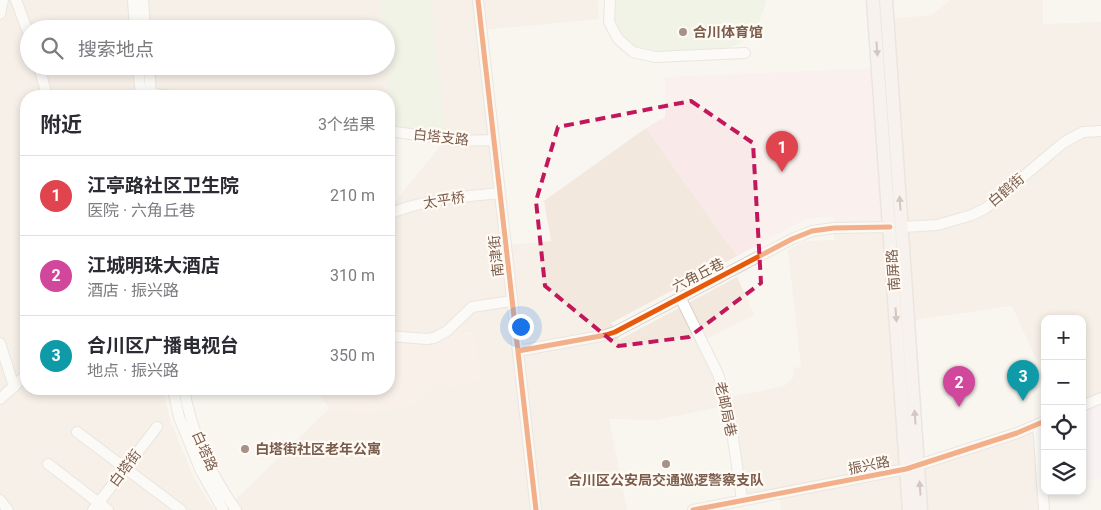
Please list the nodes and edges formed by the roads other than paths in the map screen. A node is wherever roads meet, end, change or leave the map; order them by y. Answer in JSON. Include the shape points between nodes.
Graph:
{"nodes":[{"id":1,"x":3,"y":0,"type":"edge"},
{"id":2,"x":16,"y":0,"type":"edge"},
{"id":3,"x":133,"y":0,"type":"edge"},
{"id":4,"x":143,"y":0,"type":"edge"},
{"id":5,"x":478,"y":0,"type":"edge"},
{"id":6,"x":610,"y":0,"type":"edge"},
{"id":7,"x":873,"y":0,"type":"edge"},
{"id":8,"x":886,"y":0,"type":"edge"},
{"id":9,"x":0,"y":14,"type":"edge"},
{"id":10,"x":23,"y":20,"type":"edge"},
{"id":11,"x":134,"y":20,"type":"edge"},
{"id":12,"x":144,"y":20,"type":"edge"},
{"id":13,"x":746,"y":53,"type":"dead end"},
{"id":14,"x":41,"y":75,"type":"edge"},
{"id":15,"x":141,"y":75,"type":"edge"},
{"id":16,"x":147,"y":75,"type":"edge"},
{"id":17,"x":45,"y":90,"type":"edge"},
{"id":18,"x":145,"y":90,"type":"edge"},
{"id":19,"x":146,"y":90,"type":"edge"},
{"id":20,"x":1101,"y":131,"type":"edge"},
{"id":21,"x":395,"y":132,"type":"edge"},
{"id":22,"x":494,"y":140,"type":"junction"},
{"id":23,"x":500,"y":193,"type":"junction"},
{"id":24,"x":395,"y":211,"type":"edge"},
{"id":25,"x":896,"y":227,"type":"junction"},
{"id":26,"x":680,"y":297,"type":"junction"},
{"id":27,"x":512,"y":301,"type":"junction"},
{"id":28,"x":395,"y":336,"type":"edge"},
{"id":29,"x":0,"y":343,"type":"edge"},
{"id":30,"x":518,"y":351,"type":"junction"},
{"id":31,"x":20,"y":380,"type":"edge"},
{"id":32,"x":14,"y":386,"type":"junction"},
{"id":33,"x":175,"y":395,"type":"edge"},
{"id":34,"x":185,"y":395,"type":"edge"},
{"id":35,"x":1101,"y":398,"type":"edge"},
{"id":36,"x":0,"y":399,"type":"edge"},
{"id":37,"x":1084,"y":405,"type":"edge"},
{"id":38,"x":1041,"y":423,"type":"edge"},
{"id":39,"x":157,"y":427,"type":"dead end"},
{"id":40,"x":77,"y":432,"type":"dead end"},
{"id":41,"x":1042,"y":450,"type":"edge"},
{"id":42,"x":48,"y":464,"type":"dead end"},
{"id":43,"x":912,"y":467,"type":"junction"},
{"id":44,"x":125,"y":468,"type":"junction"},
{"id":45,"x":0,"y":500,"type":"edge"},
{"id":46,"x":742,"y":500,"type":"junction"},
{"id":47,"x":96,"y":506,"type":"edge"},
{"id":48,"x":8,"y":510,"type":"edge"},
{"id":49,"x":108,"y":510,"type":"edge"},
{"id":50,"x":180,"y":510,"type":"edge"},
{"id":51,"x":224,"y":510,"type":"edge"},
{"id":52,"x":236,"y":510,"type":"edge"},
{"id":53,"x":536,"y":510,"type":"edge"},
{"id":54,"x":693,"y":510,"type":"edge"},
{"id":55,"x":909,"y":510,"type":"edge"},
{"id":56,"x":921,"y":510,"type":"edge"},
{"id":57,"x":1044,"y":510,"type":"edge"}],
"edges":[{"from":1,"to":9,"type":"street"},
{"from":2,"to":10,"type":"street"},
{"from":3,"to":11,"type":"street"},
{"from":4,"to":12,"type":"street"},
{"from":5,"to":22,"type":"street","name":"南津街"},
{"from":6,"to":13,"type":"street","via":[[609,22],[618,39],[633,52],[655,56]]},
{"from":7,"to":25,"type":"main road","name":"南屏路","one_way":true},
{"from":25,"to":8,"type":"main road","name":"南屏路","one_way":true},
{"from":14,"to":17,"type":"street"},
{"from":15,"to":18,"type":"street"},
{"from":16,"to":19,"type":"street"},
{"from":20,"to":25,"type":"street","name":"白鹤街","via":[[1083,132],[1063,143],[986,208],[972,215],[937,225]]},
{"from":21,"to":22,"type":"street","name":"白塔支路","via":[[459,140]]},
{"from":22,"to":23,"type":"street","name":"南津街"},
{"from":23,"to":24,"type":"street","name":"太平桥","via":[[431,200]]},
{"from":23,"to":27,"type":"street","name":"南津街"},
{"from":25,"to":26,"type":"street","name":"六角丘巷","via":[[812,231]]},
{"from":25,"to":43,"type":"main road","name":"南屏路"},
{"from":26,"to":30,"type":"street","name":"六角丘巷","via":[[606,335]]},
{"from":26,"to":46,"type":"street","name":"老邮局巷","via":[[718,374],[728,404]]},
{"from":27,"to":28,"type":"street","via":[[472,307],[447,331],[434,338]]},
{"from":27,"to":30,"type":"street","name":"南津街"},
{"from":29,"to":32,"type":"street"},
{"from":30,"to":53,"type":"street","name":"南津街"},
{"from":31,"to":32,"type":"street"},
{"from":32,"to":36,"type":"street"},
{"from":33,"to":51,"type":"street","name":"白塔路","via":[[179,417],[197,462]]},
{"from":34,"to":52,"type":"street","name":"白塔路","via":[[188,413],[210,466]]},
{"from":35,"to":37,"type":"street"},
{"from":38,"to":43,"type":"street","name":"振兴路"},
{"from":39,"to":44,"type":"street","name":"白塔街"},
{"from":40,"to":44,"type":"street"},
{"from":41,"to":57,"type":"street"},
{"from":42,"to":47,"type":"street"},
{"from":43,"to":46,"type":"street","name":"振兴路"},
{"from":43,"to":55,"type":"main road","name":"南屏路"},
{"from":56,"to":43,"type":"main road","name":"南屏路","one_way":true},
{"from":44,"to":47,"type":"street","name":"白塔街"},
{"from":44,"to":50,"type":"street"},
{"from":45,"to":48,"type":"street"},
{"from":46,"to":54,"type":"street","name":"振兴路"},
{"from":47,"to":49,"type":"street"}]}
